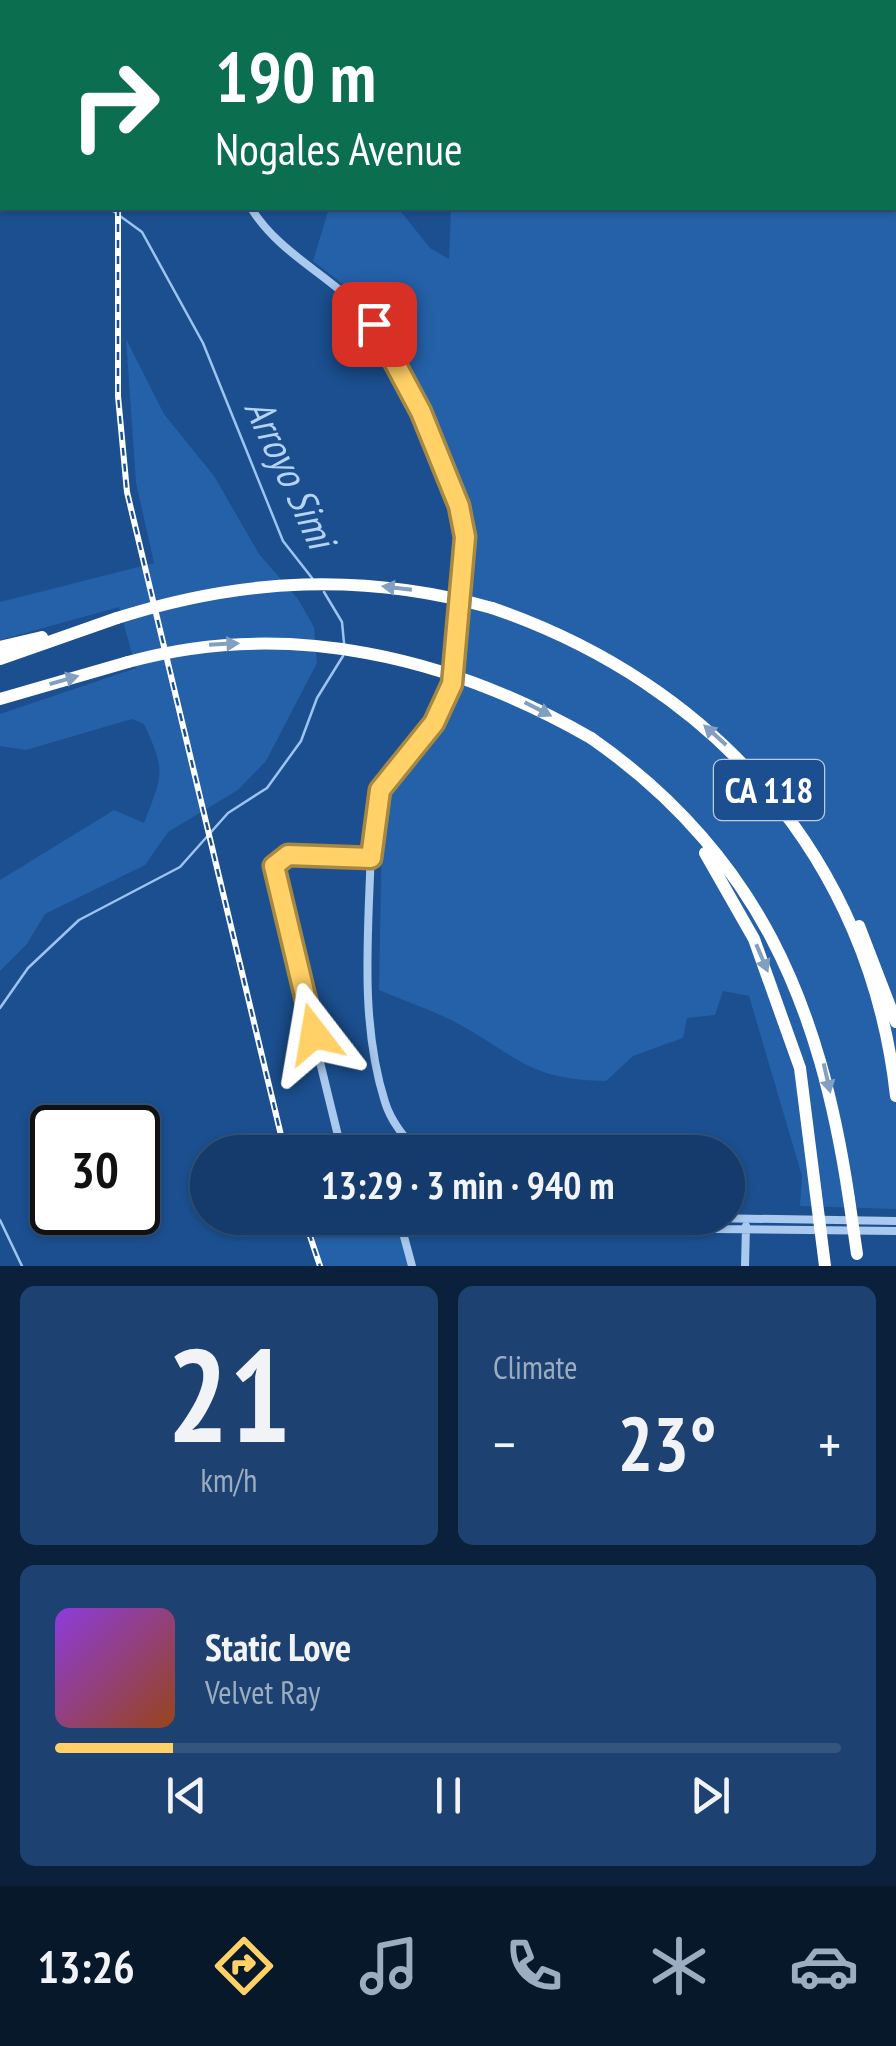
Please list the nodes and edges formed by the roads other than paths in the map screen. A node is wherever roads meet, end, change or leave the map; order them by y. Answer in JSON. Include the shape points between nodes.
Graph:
{"nodes":[{"id":1,"x":254,"y":210,"type":"edge"},
{"id":2,"x":117,"y":618,"type":"junction"},
{"id":3,"x":0,"y":647,"type":"edge"},
{"id":4,"x":0,"y":659,"type":"edge"},
{"id":5,"x":0,"y":699,"type":"edge"},
{"id":6,"x":678,"y":814,"type":"junction"},
{"id":7,"x":793,"y":822,"type":"junction"},
{"id":8,"x":371,"y":858,"type":"junction"},
{"id":9,"x":896,"y":1022,"type":"edge"},
{"id":10,"x":896,"y":1096,"type":"edge"},
{"id":11,"x":339,"y":1135,"type":"edge"},
{"id":12,"x":404,"y":1135,"type":"edge"},
{"id":13,"x":746,"y":1219,"type":"joint"},
{"id":14,"x":896,"y":1221,"type":"edge"},
{"id":15,"x":819,"y":1226,"type":"junction"},
{"id":16,"x":746,"y":1230,"type":"junction"},
{"id":17,"x":896,"y":1231,"type":"edge"},
{"id":18,"x":404,"y":1235,"type":"edge"},
{"id":19,"x":858,"y":1260,"type":"edge"},
{"id":20,"x":412,"y":1266,"type":"edge"},
{"id":21,"x":745,"y":1266,"type":"edge"},
{"id":22,"x":826,"y":1266,"type":"edge"}],
"edges":[{"from":1,"to":8,"type":"street","via":[[279,244],[352,300],[382,335],[409,383],[463,521],[452,684],[434,723],[380,790]]},
{"from":2,"to":3,"type":"highway","number":"CA 118"},
{"from":2,"to":4,"type":"highway"},
{"from":7,"to":2,"type":"highway","number":"CA 118","one_way":true,"bridge":true,"via":[[735,753],[663,692],[575,641],[492,608],[410,589],[308,582],[218,591]]},
{"from":5,"to":6,"type":"highway","number":"CA 118","one_way":true,"bridge":true,"via":[[208,645],[377,654],[481,683],[591,738]]},
{"from":6,"to":15,"type":"highway","one_way":true,"via":[[732,895],[778,998],[807,1103]]},
{"from":6,"to":19,"type":"highway","number":"CA 118","one_way":true,"bridge":true,"via":[[736,879],[791,976],[824,1063]]},
{"from":7,"to":9,"type":"highway","via":[[852,912]]},
{"from":7,"to":10,"type":"highway","number":"CA 118","via":[[855,936],[883,1022]]},
{"from":8,"to":11,"type":"street","via":[[288,855],[276,861],[274,876]]},
{"from":8,"to":12,"type":"street","via":[[367,984],[382,1090]]},
{"from":13,"to":15,"type":"street"},
{"from":13,"to":16,"type":"street"},
{"from":14,"to":15,"type":"street"},
{"from":15,"to":16,"type":"street"},
{"from":15,"to":17,"type":"street"},
{"from":15,"to":22,"type":"highway"},
{"from":16,"to":21,"type":"street"},
{"from":18,"to":20,"type":"street"}]}
